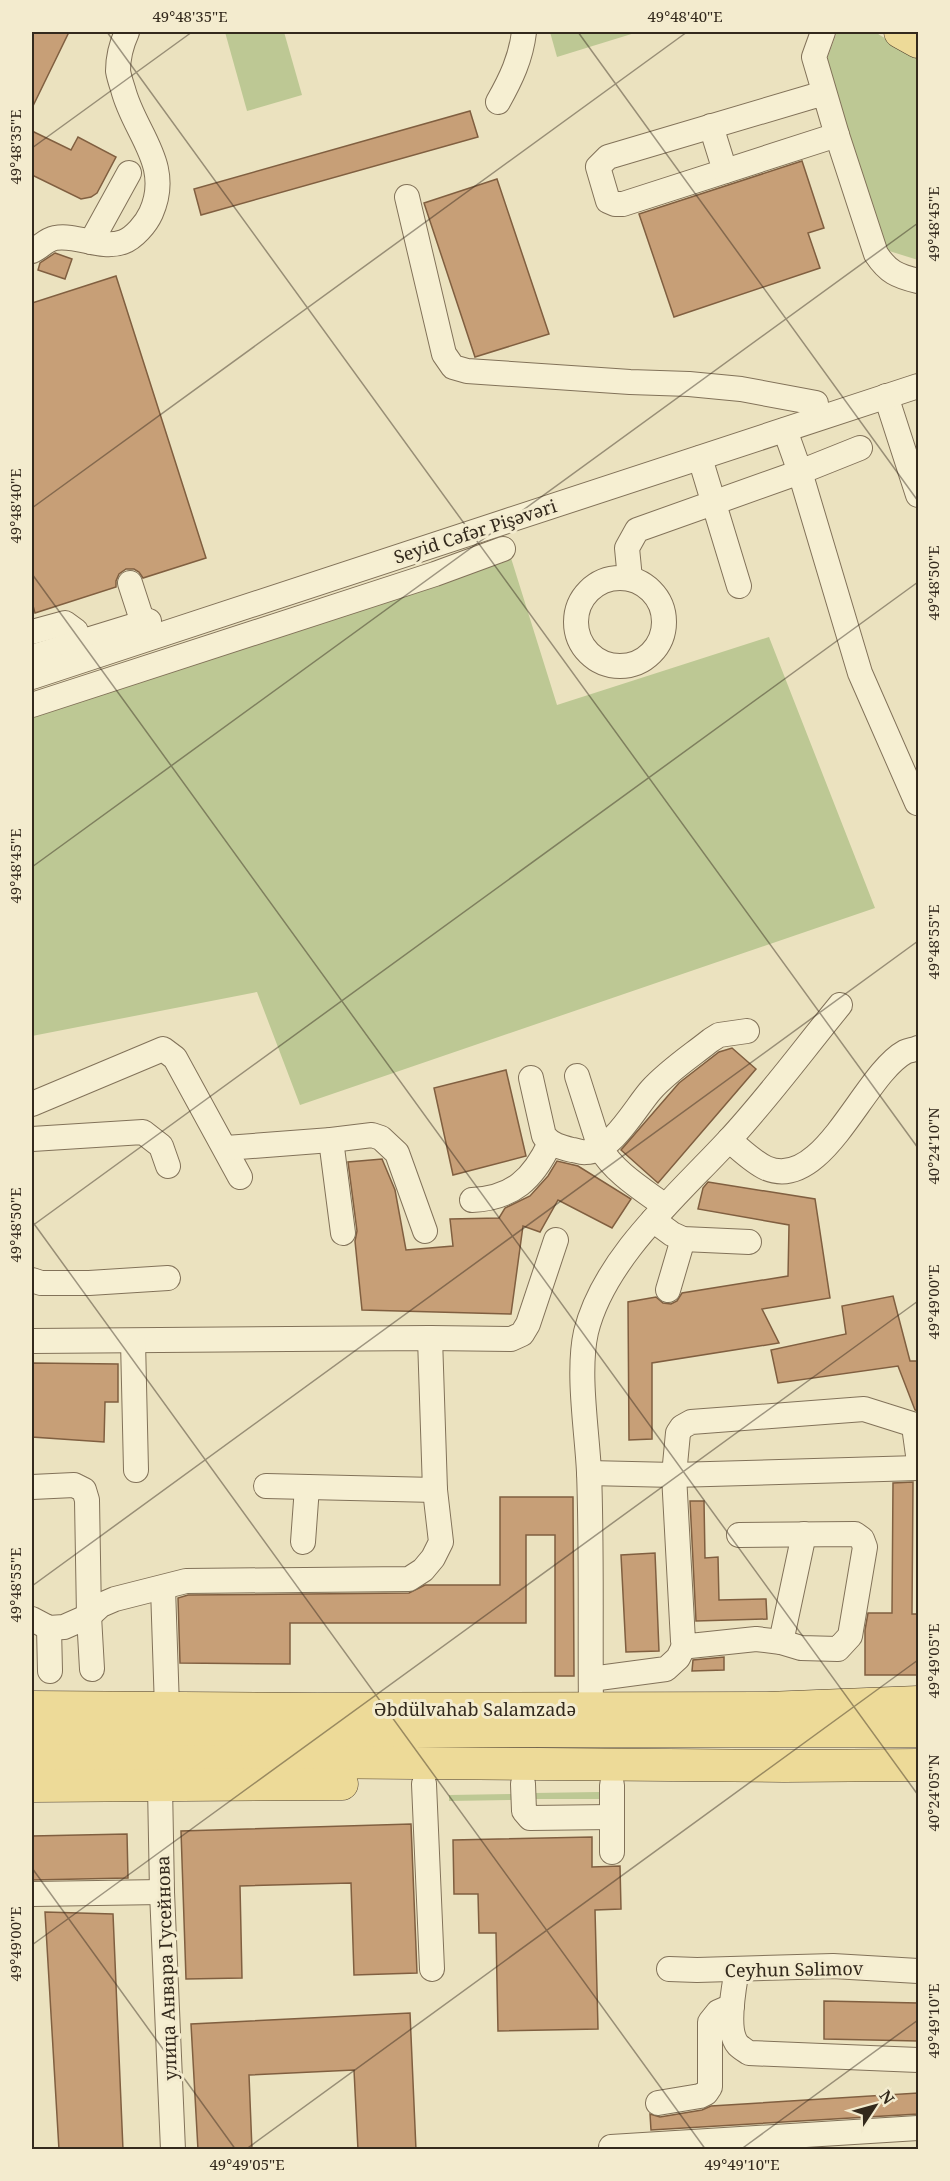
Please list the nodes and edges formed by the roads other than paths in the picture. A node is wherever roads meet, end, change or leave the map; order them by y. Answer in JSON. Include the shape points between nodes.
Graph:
{"nodes":[{"id":1,"x":128,"y":32,"type":"edge"},
{"id":2,"x":524,"y":32,"type":"edge"},
{"id":3,"x":823,"y":32,"type":"edge"},
{"id":4,"x":900,"y":32,"type":"edge"},
{"id":5,"x":918,"y":42,"type":"edge"},
{"id":6,"x":824,"y":93,"type":"junction"},
{"id":7,"x":498,"y":102,"type":"dead end"},
{"id":8,"x":711,"y":126,"type":"junction"},
{"id":9,"x":837,"y":135,"type":"junction"},
{"id":10,"x":725,"y":171,"type":"junction"},
{"id":11,"x":129,"y":173,"type":"dead end"},
{"id":12,"x":407,"y":196,"type":"dead end"},
{"id":13,"x":33,"y":235,"type":"edge"},
{"id":14,"x":91,"y":242,"type":"junction"},
{"id":15,"x":918,"y":281,"type":"edge"},
{"id":16,"x":918,"y":369,"type":"edge"},
{"id":17,"x":918,"y":386,"type":"edge"},
{"id":18,"x":886,"y":396,"type":"junction"},
{"id":19,"x":816,"y":403,"type":"junction"},
{"id":20,"x":784,"y":430,"type":"junction"},
{"id":21,"x":860,"y":448,"type":"dead end"},
{"id":22,"x":699,"y":458,"type":"junction"},
{"id":23,"x":800,"y":472,"type":"junction"},
{"id":24,"x":918,"y":495,"type":"edge"},
{"id":25,"x":713,"y":501,"type":"junction"},
{"id":26,"x":426,"y":548,"type":"junction"},
{"id":27,"x":503,"y":549,"type":"dead end"},
{"id":28,"x":435,"y":574,"type":"junction"},
{"id":29,"x":630,"y":579,"type":"dead end"},
{"id":30,"x":130,"y":583,"type":"dead end"},
{"id":31,"x":739,"y":586,"type":"dead end"},
{"id":32,"x":143,"y":623,"type":"junction"},
{"id":33,"x":32,"y":632,"type":"edge"},
{"id":34,"x":80,"y":643,"type":"junction"},
{"id":35,"x":32,"y":657,"type":"edge"},
{"id":36,"x":32,"y":677,"type":"edge"},
{"id":37,"x":32,"y":705,"type":"edge"},
{"id":38,"x":917,"y":803,"type":"edge"},
{"id":39,"x":840,"y":1005,"type":"dead end"},
{"id":40,"x":747,"y":1031,"type":"dead end"},
{"id":41,"x":918,"y":1048,"type":"edge"},
{"id":42,"x":577,"y":1076,"type":"dead end"},
{"id":43,"x":531,"y":1078,"type":"dead end"},
{"id":44,"x":32,"y":1104,"type":"edge"},
{"id":45,"x":32,"y":1139,"type":"edge"},
{"id":46,"x":331,"y":1140,"type":"junction"},
{"id":47,"x":729,"y":1140,"type":"junction"},
{"id":48,"x":550,"y":1143,"type":"junction"},
{"id":49,"x":226,"y":1148,"type":"junction"},
{"id":50,"x":600,"y":1148,"type":"junction"},
{"id":51,"x":168,"y":1166,"type":"dead end"},
{"id":52,"x":240,"y":1177,"type":"dead end"},
{"id":53,"x":472,"y":1200,"type":"dead end"},
{"id":54,"x":659,"y":1213,"type":"junction"},
{"id":55,"x":425,"y":1232,"type":"dead end"},
{"id":56,"x":343,"y":1233,"type":"dead end"},
{"id":57,"x":683,"y":1239,"type":"junction"},
{"id":58,"x":556,"y":1240,"type":"dead end"},
{"id":59,"x":749,"y":1242,"type":"dead end"},
{"id":60,"x":168,"y":1278,"type":"dead end"},
{"id":61,"x":32,"y":1280,"type":"edge"},
{"id":62,"x":668,"y":1290,"type":"dead end"},
{"id":63,"x":430,"y":1338,"type":"junction"},
{"id":64,"x":32,"y":1341,"type":"edge"},
{"id":65,"x":133,"y":1341,"type":"junction"},
{"id":66,"x":916,"y":1426,"type":"edge"},
{"id":67,"x":918,"y":1455,"type":"edge"},
{"id":68,"x":918,"y":1468,"type":"edge"},
{"id":69,"x":136,"y":1470,"type":"dead end"},
{"id":70,"x":589,"y":1473,"type":"junction"},
{"id":71,"x":674,"y":1475,"type":"junction"},
{"id":72,"x":266,"y":1486,"type":"dead end"},
{"id":73,"x":32,"y":1487,"type":"edge"},
{"id":74,"x":307,"y":1487,"type":"junction"},
{"id":75,"x":435,"y":1490,"type":"junction"},
{"id":76,"x":804,"y":1534,"type":"junction"},
{"id":77,"x":739,"y":1535,"type":"dead end"},
{"id":78,"x":303,"y":1542,"type":"dead end"},
{"id":79,"x":163,"y":1588,"type":"junction"},
{"id":80,"x":89,"y":1616,"type":"junction"},
{"id":81,"x":40,"y":1624,"type":"edge"},
{"id":82,"x":781,"y":1642,"type":"junction"},
{"id":83,"x":685,"y":1644,"type":"junction"},
{"id":84,"x":92,"y":1669,"type":"dead end"},
{"id":85,"x":50,"y":1671,"type":"dead end"},
{"id":86,"x":591,"y":1694,"type":"junction"},
{"id":87,"x":918,"y":1702,"type":"edge"},
{"id":88,"x":32,"y":1707,"type":"edge"},
{"id":89,"x":167,"y":1708,"type":"junction"},
{"id":90,"x":550,"y":1709,"type":"junction"},
{"id":91,"x":664,"y":1709,"type":"junction"},
{"id":92,"x":32,"y":1731,"type":"edge"},
{"id":93,"x":506,"y":1731,"type":"junction"},
{"id":94,"x":711,"y":1731,"type":"junction"},
{"id":95,"x":918,"y":1731,"type":"edge"},
{"id":96,"x":32,"y":1760,"type":"edge"},
{"id":97,"x":711,"y":1765,"type":"junction"},
{"id":98,"x":918,"y":1765,"type":"edge"},
{"id":99,"x":528,"y":1778,"type":"junction"},
{"id":100,"x":424,"y":1784,"type":"junction"},
{"id":101,"x":612,"y":1785,"type":"junction"},
{"id":102,"x":667,"y":1785,"type":"junction"},
{"id":103,"x":32,"y":1786,"type":"edge"},
{"id":104,"x":160,"y":1786,"type":"junction"},
{"id":105,"x":918,"y":1786,"type":"edge"},
{"id":106,"x":612,"y":1817,"type":"junction"},
{"id":107,"x":612,"y":1852,"type":"dead end"},
{"id":108,"x":162,"y":1892,"type":"junction"},
{"id":109,"x":32,"y":1894,"type":"edge"},
{"id":110,"x":432,"y":1969,"type":"dead end"},
{"id":111,"x":669,"y":1969,"type":"dead end"},
{"id":112,"x":737,"y":1969,"type":"junction"},
{"id":113,"x":918,"y":1971,"type":"edge"},
{"id":114,"x":732,"y":2006,"type":"junction"},
{"id":115,"x":918,"y":2060,"type":"edge"},
{"id":116,"x":657,"y":2103,"type":"dead end"},
{"id":117,"x":918,"y":2128,"type":"edge"},
{"id":118,"x":611,"y":2146,"type":"dead end"},
{"id":119,"x":173,"y":2150,"type":"edge"}],
"edges":[{"from":1,"to":14,"type":"street","via":[[122,42],[118,72],[126,101],[158,171],[159,186],[148,221],[138,230],[124,241],[105,245]]},
{"from":2,"to":7,"type":"street","via":[[515,71]]},
{"from":3,"to":6,"type":"street","via":[[814,57]]},
{"from":4,"to":5,"type":"main road"},
{"from":6,"to":8,"type":"street"},
{"from":6,"to":9,"type":"street"},
{"from":8,"to":10,"type":"street"},
{"from":8,"to":10,"type":"street","via":[[602,161],[598,167],[608,201],[622,204]]},
{"from":9,"to":10,"type":"street"},
{"from":9,"to":15,"type":"street","via":[[876,254],[885,268]]},
{"from":11,"to":14,"type":"street"},
{"from":12,"to":19,"type":"street","via":[[444,354],[453,368],[741,389]]},
{"from":13,"to":14,"type":"street","via":[[43,243],[57,237]]},
{"from":16,"to":19,"type":"street","name":"Seyid Cəfər Pişəvəri"},
{"from":17,"to":18,"type":"street","name":"Seyid Cəfər Pişəvəri"},
{"from":18,"to":20,"type":"street","name":"Seyid Cəfər Pişəvəri"},
{"from":18,"to":24,"type":"street"},
{"from":19,"to":32,"type":"street","name":"Seyid Cəfər Pişəvəri"},
{"from":20,"to":22,"type":"street","name":"Seyid Cəfər Pişəvəri"},
{"from":20,"to":23,"type":"street"},
{"from":21,"to":23,"type":"street"},
{"from":22,"to":25,"type":"street"},
{"from":22,"to":26,"type":"street","name":"Seyid Cəfər Pişəvəri"},
{"from":23,"to":25,"type":"street"},
{"from":23,"to":38,"type":"street","via":[[860,673]]},
{"from":25,"to":29,"type":"street","via":[[637,530],[627,548]]},
{"from":25,"to":31,"type":"street"},
{"from":26,"to":28,"type":"street"},
{"from":26,"to":36,"type":"street","name":"Seyid Cəfər Pişəvəri"},
{"from":27,"to":28,"type":"street"},
{"from":28,"to":37,"type":"street"},
{"from":30,"to":32,"type":"street"},
{"from":32,"to":34,"type":"street","name":"Seyid Cəfər Pişəvəri"},
{"from":33,"to":34,"type":"street","via":[[65,622],[76,631]]},
{"from":34,"to":35,"type":"street","name":"Seyid Cəfər Pişəvəri"},
{"from":39,"to":47,"type":"street"},
{"from":40,"to":50,"type":"street","via":[[719,1035],[665,1077]]},
{"from":41,"to":47,"type":"street","via":[[891,1063],[834,1139],[803,1167],[787,1172],[766,1168]]},
{"from":42,"to":50,"type":"street"},
{"from":43,"to":48,"type":"street","via":[[544,1136]]},
{"from":44,"to":49,"type":"street","via":[[163,1049],[175,1058]]},
{"from":45,"to":51,"type":"street","via":[[143,1132],[161,1146]]},
{"from":46,"to":49,"type":"street"},
{"from":46,"to":55,"type":"street","via":[[372,1135],[393,1147]]},
{"from":46,"to":56,"type":"street"},
{"from":47,"to":54,"type":"street"},
{"from":48,"to":50,"type":"street","via":[[586,1152]]},
{"from":48,"to":53,"type":"street","via":[[543,1160],[523,1183],[504,1196]]},
{"from":49,"to":52,"type":"street"},
{"from":50,"to":54,"type":"street"},
{"from":54,"to":57,"type":"street","via":[[672,1234]]},
{"from":54,"to":70,"type":"street","via":[[614,1269],[586,1332],[583,1363]]},
{"from":57,"to":59,"type":"street"},
{"from":57,"to":62,"type":"street"},
{"from":58,"to":63,"type":"street","via":[[522,1334],[511,1339]]},
{"from":60,"to":61,"type":"street","via":[[89,1283]]},
{"from":63,"to":65,"type":"street"},
{"from":63,"to":75,"type":"street"},
{"from":64,"to":65,"type":"street"},
{"from":65,"to":69,"type":"street"},
{"from":66,"to":67,"type":"street"},
{"from":66,"to":71,"type":"street","via":[[864,1409],[691,1422],[678,1433]]},
{"from":68,"to":71,"type":"street"},
{"from":70,"to":71,"type":"street"},
{"from":70,"to":86,"type":"street"},
{"from":71,"to":83,"type":"street"},
{"from":72,"to":74,"type":"street"},
{"from":73,"to":80,"type":"street","via":[[74,1485],[84,1490]]},
{"from":74,"to":75,"type":"street"},
{"from":74,"to":78,"type":"street"},
{"from":75,"to":79,"type":"street","via":[[441,1542],[423,1570],[409,1579],[186,1581]]},
{"from":76,"to":77,"type":"street"},
{"from":76,"to":82,"type":"street"},
{"from":76,"to":82,"type":"street","via":[[855,1534],[862,1539],[865,1547],[850,1636],[838,1649],[801,1648]]},
{"from":79,"to":80,"type":"street","via":[[115,1599]]},
{"from":79,"to":89,"type":"street"},
{"from":80,"to":81,"type":"street","via":[[64,1627]]},
{"from":80,"to":84,"type":"street"},
{"from":81,"to":85,"type":"street"},
{"from":82,"to":83,"type":"street","via":[[756,1639]]},
{"from":83,"to":86,"type":"street","via":[[666,1669]]},
{"from":86,"to":90,"type":"main road","name":"Əbdülvahab Salamzadə"},
{"from":86,"to":91,"type":"main road","name":"Əbdülvahab Salamzadə"},
{"from":87,"to":91,"type":"main road","name":"Əbdülvahab Salamzadə"},
{"from":88,"to":89,"type":"main road","name":"Əbdülvahab Salamzadə"},
{"from":89,"to":90,"type":"main road","name":"Əbdülvahab Salamzadə"},
{"from":90,"to":93,"type":"main road"},
{"from":91,"to":94,"type":"main road"},
{"from":92,"to":93,"type":"main road","name":"Əbdülvahab Salamzadə"},
{"from":93,"to":94,"type":"main road","name":"Əbdülvahab Salamzadə"},
{"from":94,"to":95,"type":"main road","name":"Əbdülvahab Salamzadə"},
{"from":96,"to":99,"type":"main road"},
{"from":97,"to":98,"type":"main road"},
{"from":97,"to":99,"type":"main road"},
{"from":97,"to":102,"type":"main road"},
{"from":99,"to":100,"type":"main road"},
{"from":99,"to":101,"type":"main road"},
{"from":99,"to":106,"type":"street","via":[[524,1811],[530,1818]]},
{"from":100,"to":104,"type":"main road"},
{"from":100,"to":110,"type":"street"},
{"from":101,"to":102,"type":"main road"},
{"from":101,"to":106,"type":"street"},
{"from":102,"to":105,"type":"main road"},
{"from":103,"to":104,"type":"main road"},
{"from":104,"to":108,"type":"street","name":"улица Анвара Гусейнова"},
{"from":106,"to":107,"type":"street"},
{"from":108,"to":109,"type":"street"},
{"from":108,"to":119,"type":"street","name":"улица Анвара Гусейнова"},
{"from":111,"to":112,"type":"street","name":"Ceyhun Səlimov"},
{"from":112,"to":113,"type":"street","name":"Ceyhun Səlimov","via":[[833,1966]]},
{"from":112,"to":114,"type":"street"},
{"from":114,"to":115,"type":"street","via":[[737,2044],[750,2053]]},
{"from":114,"to":116,"type":"street","via":[[718,2012],[710,2022],[710,2086],[706,2093]]},
{"from":117,"to":118,"type":"street"}]}
